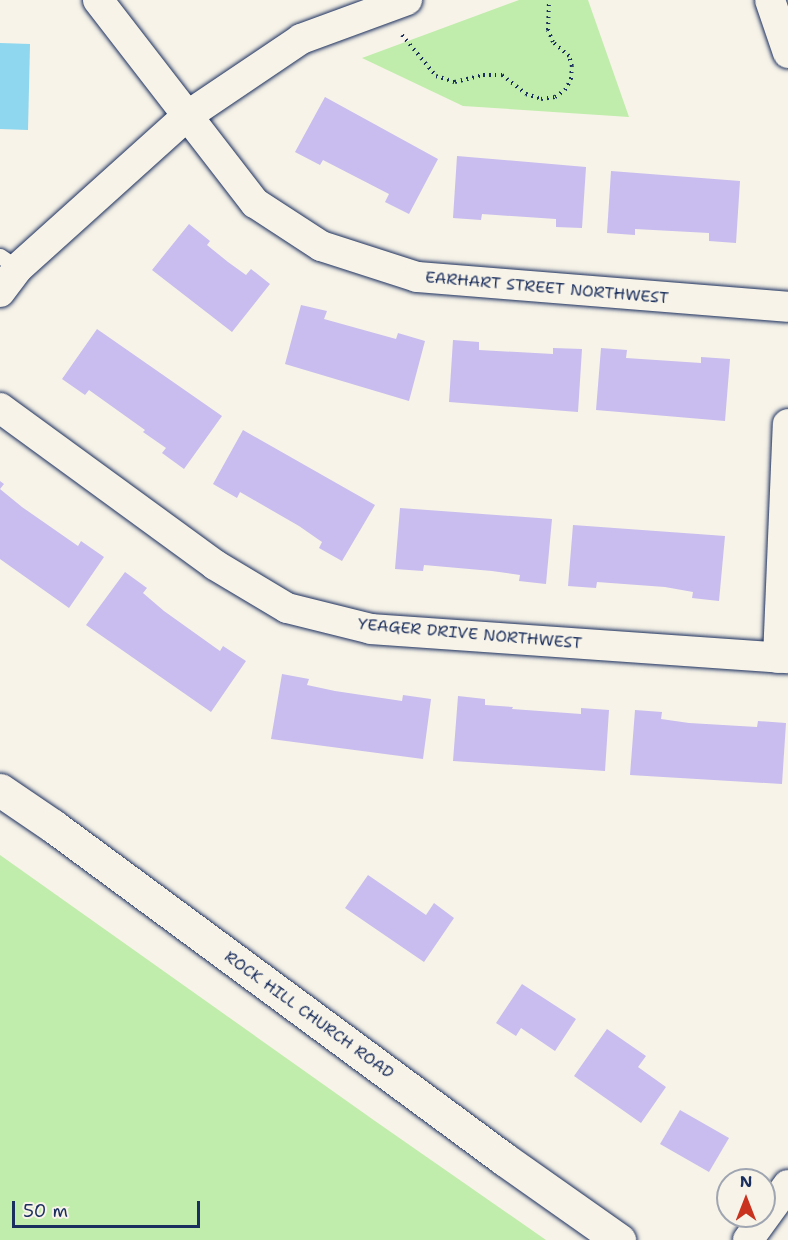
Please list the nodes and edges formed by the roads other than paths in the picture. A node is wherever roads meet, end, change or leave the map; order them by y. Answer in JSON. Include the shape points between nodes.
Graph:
{"nodes":[{"id":1,"x":98,"y":0,"type":"edge"},
{"id":2,"x":407,"y":0,"type":"edge"},
{"id":3,"x":770,"y":0,"type":"edge"},
{"id":4,"x":788,"y":53,"type":"edge"},
{"id":5,"x":187,"y":116,"type":"junction"},
{"id":6,"x":9,"y":262,"type":"edge"},
{"id":7,"x":0,"y":292,"type":"edge"},
{"id":8,"x":788,"y":307,"type":"edge"},
{"id":9,"x":0,"y":408,"type":"edge"},
{"id":10,"x":788,"y":424,"type":"edge"},
{"id":11,"x":783,"y":658,"type":"edge"},
{"id":12,"x":0,"y":790,"type":"edge"},
{"id":13,"x":788,"y":1185,"type":"edge"},
{"id":14,"x":619,"y":1240,"type":"edge"},
{"id":15,"x":748,"y":1240,"type":"edge"}],
"edges":[{"from":1,"to":5,"type":"street","name":"EARHART STREET NORTHWEST"},
{"from":2,"to":5,"type":"street","via":[[301,39]]},
{"from":3,"to":4,"type":"street"},
{"from":5,"to":6,"type":"street"},
{"from":5,"to":8,"type":"street","name":"EARHART STREET NORTHWEST","via":[[255,203],[321,246],[417,277]]},
{"from":6,"to":7,"type":"street"},
{"from":9,"to":11,"type":"street","name":"YEAGER DRIVE NORTHWEST","via":[[215,565],[287,608],[371,629]]},
{"from":10,"to":11,"type":"street"},
{"from":12,"to":14,"type":"main road","name":"ROCK HILL CHURCH ROAD"},
{"from":13,"to":15,"type":"street"}]}
